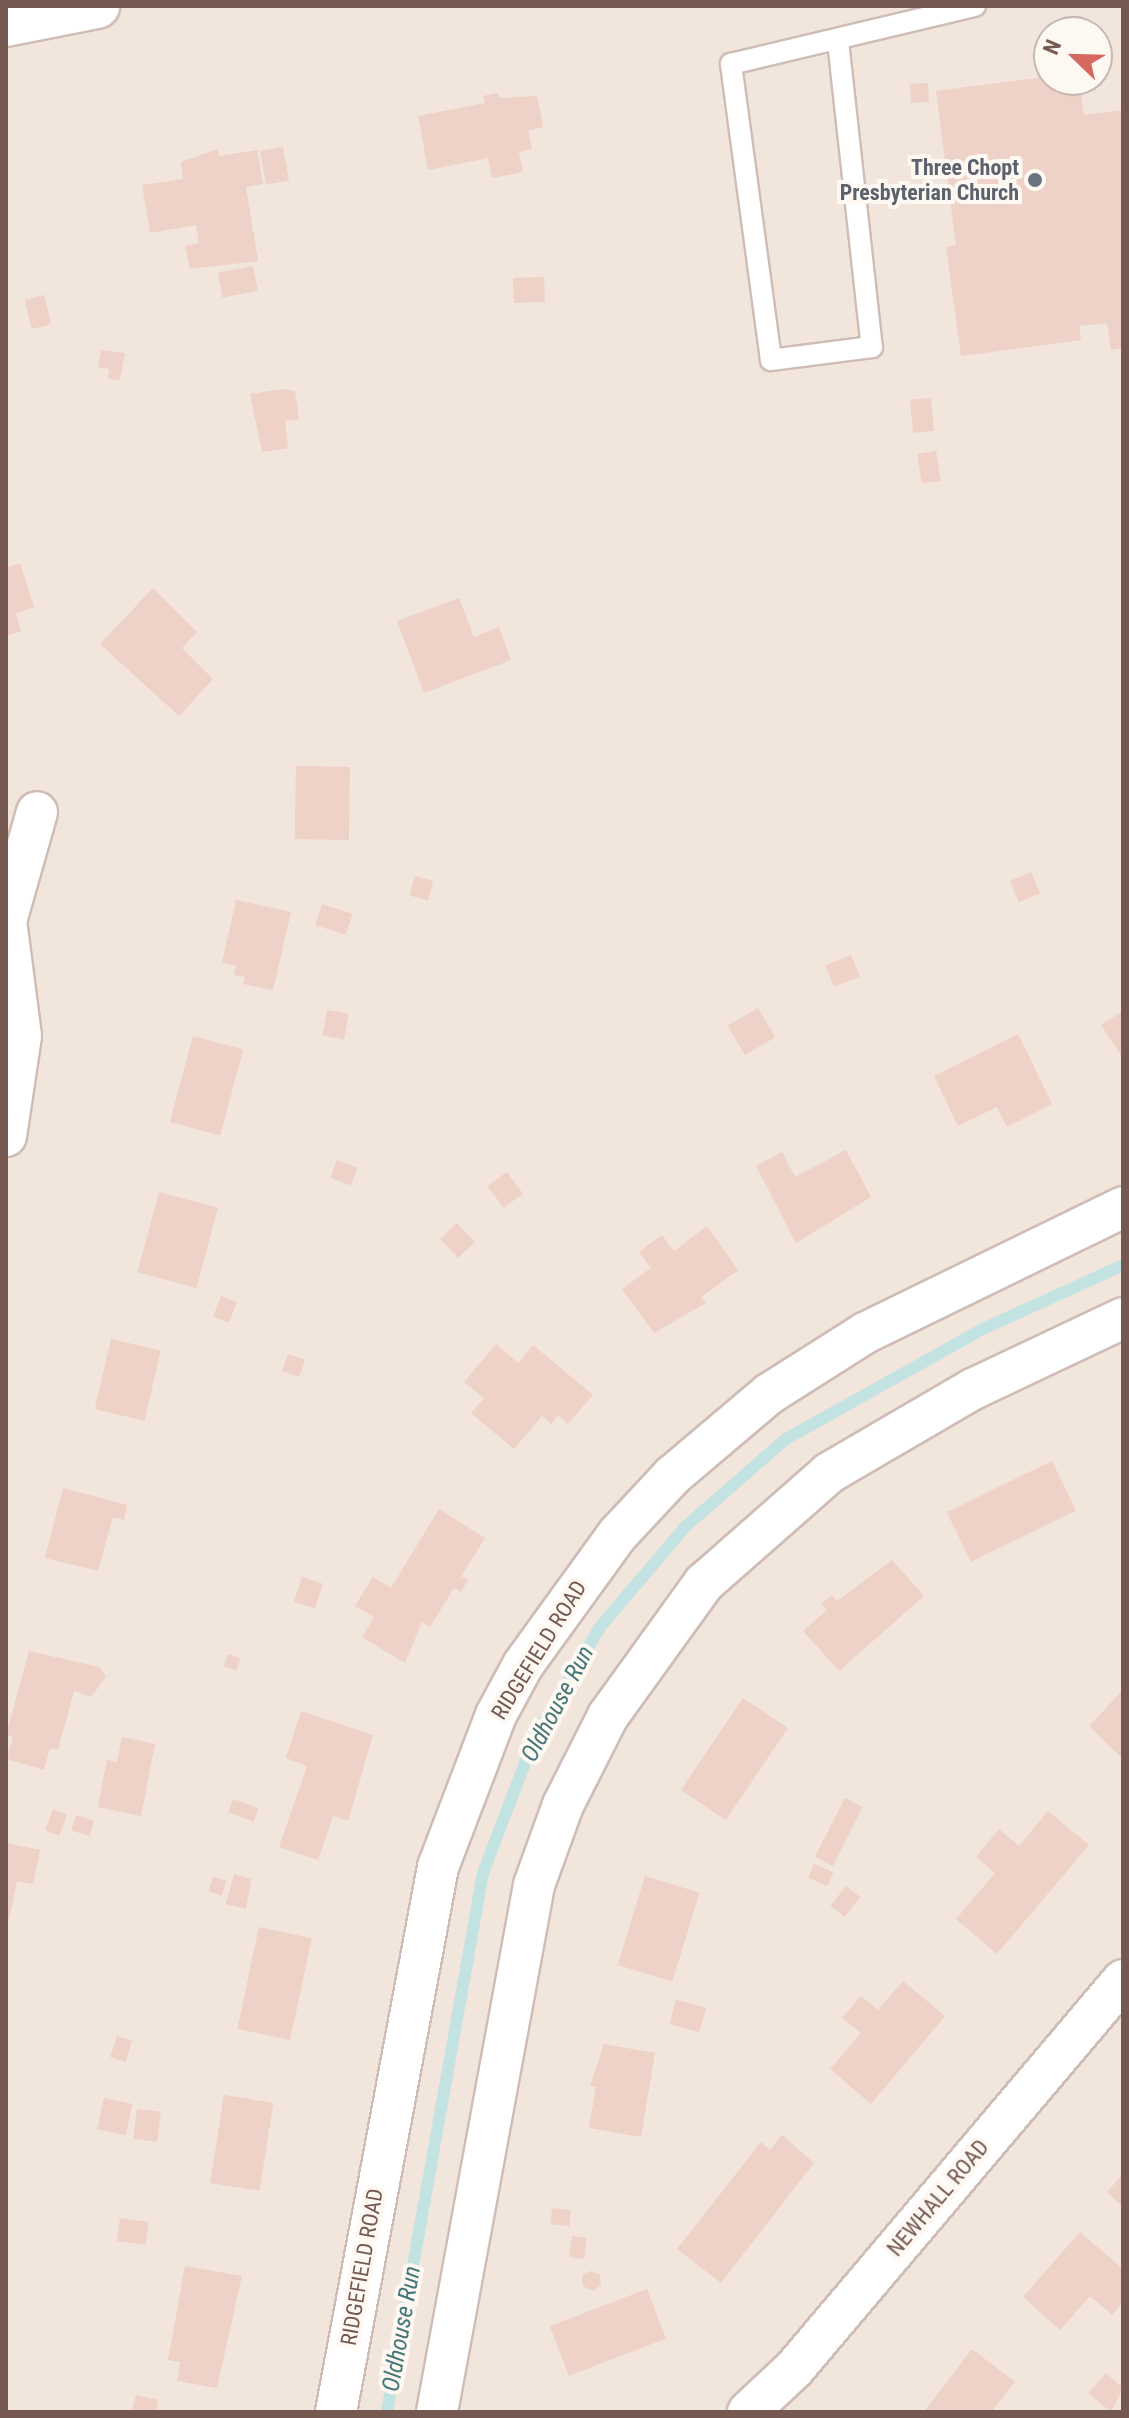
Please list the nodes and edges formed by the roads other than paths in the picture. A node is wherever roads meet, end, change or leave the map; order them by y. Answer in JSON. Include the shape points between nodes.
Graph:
{"nodes":[{"id":1,"x":97,"y":6,"type":"edge"},
{"id":2,"x":975,"y":6,"type":"edge"},
{"id":3,"x":6,"y":24,"type":"edge"},
{"id":4,"x":838,"y":41,"type":"junction"},
{"id":5,"x":37,"y":812,"type":"dead end"},
{"id":6,"x":6,"y":1136,"type":"edge"},
{"id":7,"x":1123,"y":1207,"type":"edge"},
{"id":8,"x":1123,"y":1318,"type":"edge"},
{"id":9,"x":1123,"y":1980,"type":"edge"},
{"id":10,"x":336,"y":2412,"type":"edge"},
{"id":11,"x":437,"y":2412,"type":"edge"},
{"id":12,"x":748,"y":2412,"type":"edge"}],
"edges":[{"from":1,"to":3,"type":"main road"},
{"from":2,"to":4,"type":"lane"},
{"from":4,"to":4,"type":"lane","via":[[731,64],[771,360],[872,347]]},
{"from":5,"to":6,"type":"street","via":[[6,921],[21,1036]]},
{"from":7,"to":10,"type":"street","name":"RIDGEFIELD ROAD","via":[[865,1333],[769,1394],[673,1475],[618,1534],[532,1653],[496,1715],[438,1867]]},
{"from":8,"to":11,"type":"street","via":[[973,1389],[829,1473],[704,1583],[608,1716],[563,1805],[534,1885]]},
{"from":9,"to":12,"type":"street","name":"NEWHALL ROAD","via":[[794,2369]]}]}
